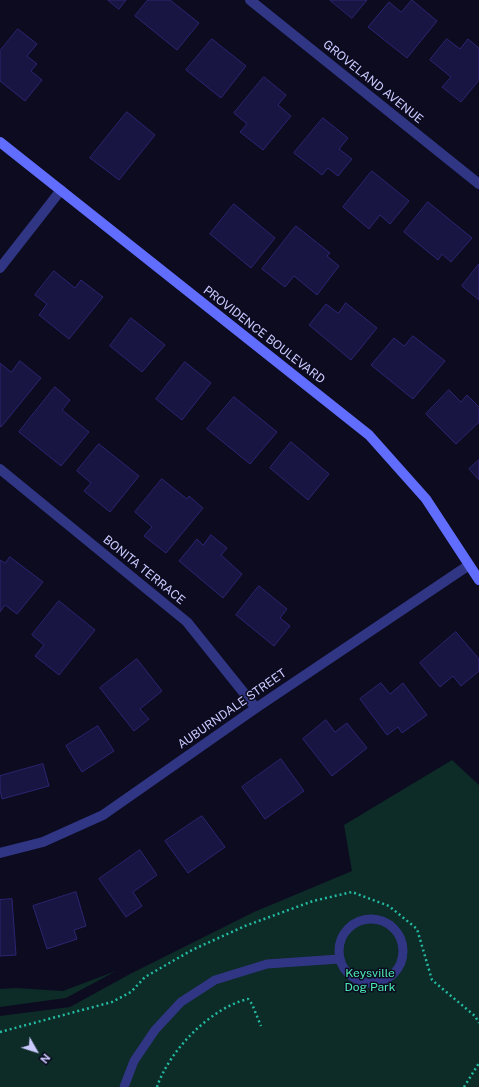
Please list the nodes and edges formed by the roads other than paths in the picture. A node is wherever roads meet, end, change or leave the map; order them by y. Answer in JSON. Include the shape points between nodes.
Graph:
{"nodes":[{"id":1,"x":250,"y":0,"type":"edge"},
{"id":2,"x":0,"y":142,"type":"edge"},
{"id":3,"x":479,"y":184,"type":"edge"},
{"id":4,"x":61,"y":190,"type":"junction"},
{"id":5,"x":0,"y":268,"type":"edge"},
{"id":6,"x":0,"y":469,"type":"edge"},
{"id":7,"x":469,"y":566,"type":"junction"},
{"id":8,"x":479,"y":580,"type":"edge"},
{"id":9,"x":256,"y":708,"type":"junction"},
{"id":10,"x":0,"y":853,"type":"edge"},
{"id":11,"x":339,"y":959,"type":"junction"},
{"id":12,"x":124,"y":1087,"type":"edge"}],
"edges":[{"from":1,"to":3,"type":"street","name":"GROVELAND AVENUE"},
{"from":2,"to":4,"type":"main road","name":"PROVIDENCE BOULEVARD"},
{"from":4,"to":5,"type":"street"},
{"from":4,"to":7,"type":"main road","name":"PROVIDENCE BOULEVARD","via":[[369,435],[426,499]]},
{"from":6,"to":9,"type":"street","name":"BONITA TERRACE","via":[[187,622]]},
{"from":7,"to":8,"type":"main road","name":"PROVIDENCE BOULEVARD"},
{"from":7,"to":9,"type":"street","name":"AUBURNDALE STREET"},
{"from":9,"to":10,"type":"street","name":"AUBURNDALE STREET","via":[[103,815],[43,842]]},
{"from":11,"to":11,"type":"lane","via":[[350,977],[371,984],[391,977],[403,959],[403,948],[400,938],[386,922],[365,919],[347,929],[341,938],[338,948]]},
{"from":11,"to":12,"type":"lane","via":[[267,964],[215,980],[182,1002],[155,1030],[134,1061]]}]}
